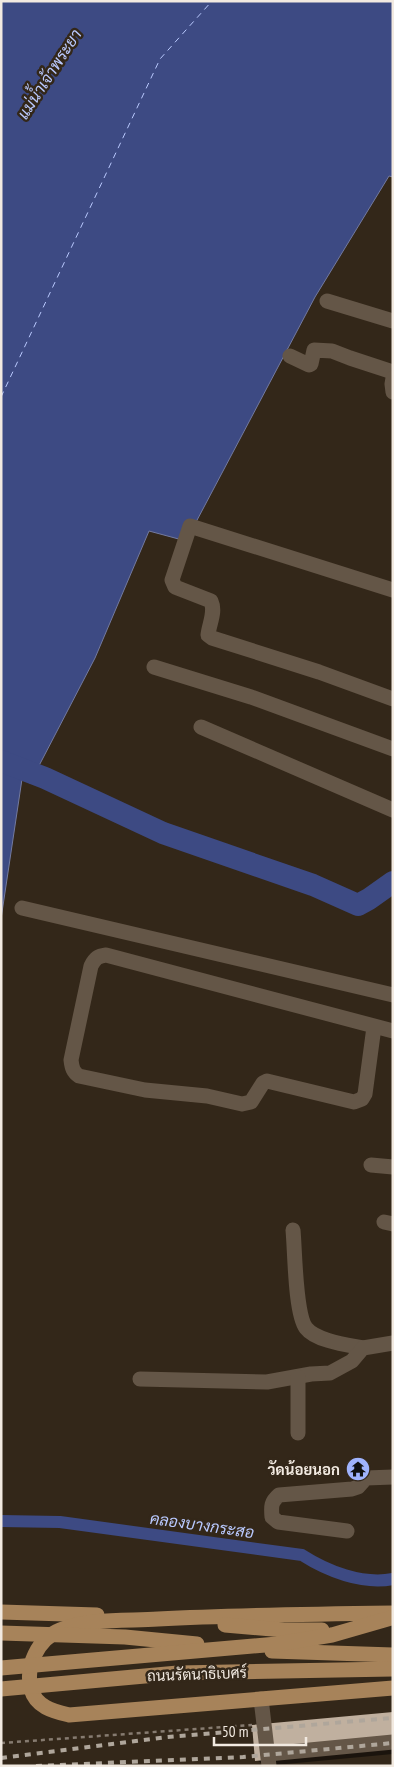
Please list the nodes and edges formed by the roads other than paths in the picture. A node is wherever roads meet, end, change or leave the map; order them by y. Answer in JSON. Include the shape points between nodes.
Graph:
{"nodes":[{"id":1,"x":327,"y":301,"type":"dead end"},
{"id":2,"x":393,"y":321,"type":"edge"},
{"id":3,"x":290,"y":356,"type":"dead end"},
{"id":4,"x":393,"y":372,"type":"edge"},
{"id":5,"x":393,"y":378,"type":"edge"},
{"id":6,"x":393,"y":392,"type":"edge"},
{"id":7,"x":393,"y":590,"type":"edge"},
{"id":8,"x":154,"y":667,"type":"dead end"},
{"id":9,"x":393,"y":699,"type":"edge"},
{"id":10,"x":201,"y":727,"type":"dead end"},
{"id":11,"x":393,"y":749,"type":"edge"},
{"id":12,"x":393,"y":810,"type":"edge"},
{"id":13,"x":22,"y":908,"type":"dead end"},
{"id":14,"x":393,"y":995,"type":"edge"},
{"id":15,"x":374,"y":1027,"type":"junction"},
{"id":16,"x":393,"y":1031,"type":"edge"},
{"id":17,"x":371,"y":1164,"type":"dead end"},
{"id":18,"x":393,"y":1167,"type":"edge"},
{"id":19,"x":293,"y":1230,"type":"dead end"},
{"id":20,"x":393,"y":1343,"type":"edge"},
{"id":21,"x":363,"y":1348,"type":"junction"},
{"id":22,"x":298,"y":1377,"type":"junction"},
{"id":23,"x":140,"y":1379,"type":"dead end"},
{"id":24,"x":298,"y":1433,"type":"dead end"},
{"id":25,"x":393,"y":1478,"type":"edge"},
{"id":26,"x":347,"y":1531,"type":"dead end"},
{"id":27,"x":1,"y":1612,"type":"edge"},
{"id":28,"x":393,"y":1613,"type":"edge"},
{"id":29,"x":393,"y":1618,"type":"edge"},
{"id":30,"x":393,"y":1630,"type":"edge"},
{"id":31,"x":1,"y":1634,"type":"edge"},
{"id":32,"x":393,"y":1655,"type":"edge"},
{"id":33,"x":1,"y":1668,"type":"edge"},
{"id":34,"x":393,"y":1669,"type":"edge"},
{"id":35,"x":393,"y":1688,"type":"edge"},
{"id":36,"x":1,"y":1689,"type":"edge"},
{"id":37,"x":261,"y":1699,"type":"junction"},
{"id":38,"x":393,"y":1742,"type":"edge"},
{"id":39,"x":268,"y":1760,"type":"edge"}],
"edges":[{"from":1,"to":2,"type":"street"},
{"from":3,"to":4,"type":"street","via":[[310,365],[314,350],[332,351]]},
{"from":5,"to":6,"type":"street"},
{"from":7,"to":9,"type":"street","via":[[190,526],[172,580],[175,586],[211,601],[208,635],[212,638]]},
{"from":8,"to":11,"type":"street","via":[[251,697]]},
{"from":10,"to":12,"type":"street"},
{"from":13,"to":14,"type":"street"},
{"from":15,"to":15,"type":"street","via":[[106,955],[94,959],[91,966],[71,1060],[75,1073],[145,1090],[207,1096],[242,1104],[251,1102],[267,1081],[354,1102],[362,1099],[364,1094]]},
{"from":15,"to":16,"type":"street"},
{"from":17,"to":18,"type":"street"},
{"from":19,"to":21,"type":"street","via":[[299,1310],[306,1328],[330,1341]]},
{"from":20,"to":21,"type":"street"},
{"from":21,"to":22,"type":"street","via":[[352,1360],[330,1373]]},
{"from":22,"to":23,"type":"street","via":[[267,1382]]},
{"from":22,"to":24,"type":"street"},
{"from":25,"to":26,"type":"street","via":[[366,1478],[352,1489],[280,1495],[273,1501],[272,1517],[278,1522]]},
{"from":27,"to":30,"type":"main road","via":[[122,1616],[284,1630]]},
{"from":28,"to":37,"type":"main road","via":[[110,1621],[74,1626],[46,1638],[37,1650],[30,1671],[33,1695],[42,1705],[69,1715]]},
{"from":29,"to":33,"type":"main road","name":"ถนนรัตนาธิเบศร์","via":[[305,1640]]},
{"from":31,"to":32,"type":"main road","name":"ถนนรัตนาธิเบศร์","via":[[125,1637],[290,1653]]},
{"from":34,"to":36,"type":"main road","name":"ถนนรัตนาธิเบศร์","via":[[178,1673]]},
{"from":35,"to":37,"type":"main road"},
{"from":37,"to":39,"type":"street"},
{"from":38,"to":39,"type":"street"}]}
